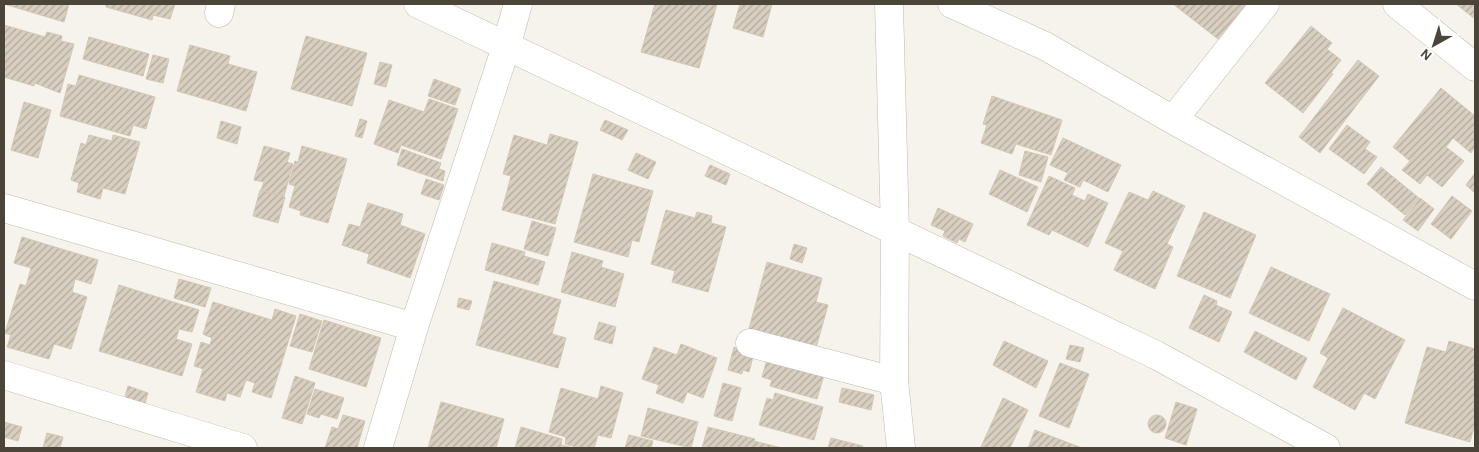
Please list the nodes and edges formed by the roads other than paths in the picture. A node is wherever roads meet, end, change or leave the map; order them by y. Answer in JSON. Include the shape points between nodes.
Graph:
{"nodes":[{"id":1,"x":418,"y":4,"type":"edge"},
{"id":2,"x":518,"y":4,"type":"edge"},
{"id":3,"x":890,"y":4,"type":"edge"},
{"id":4,"x":952,"y":4,"type":"edge"},
{"id":5,"x":1265,"y":4,"type":"edge"},
{"id":6,"x":1398,"y":4,"type":"edge"},
{"id":7,"x":506,"y":47,"type":"junction"},
{"id":8,"x":1475,"y":66,"type":"edge"},
{"id":9,"x":1173,"y":120,"type":"junction"},
{"id":10,"x":4,"y":208,"type":"edge"},
{"id":11,"x":895,"y":231,"type":"junction"},
{"id":12,"x":1475,"y":286,"type":"edge"},
{"id":13,"x":414,"y":327,"type":"junction"},
{"id":14,"x":750,"y":343,"type":"dead end"},
{"id":15,"x":4,"y":375,"type":"edge"},
{"id":16,"x":894,"y":381,"type":"junction"},
{"id":17,"x":243,"y":448,"type":"edge"},
{"id":18,"x":378,"y":448,"type":"edge"},
{"id":19,"x":901,"y":448,"type":"edge"},
{"id":20,"x":1326,"y":448,"type":"edge"}],
"edges":[{"from":1,"to":7,"type":"street"},
{"from":2,"to":7,"type":"street"},
{"from":3,"to":11,"type":"street"},
{"from":4,"to":9,"type":"street","via":[[1044,46]]},
{"from":5,"to":9,"type":"street"},
{"from":6,"to":8,"type":"street"},
{"from":7,"to":11,"type":"street"},
{"from":7,"to":13,"type":"street"},
{"from":9,"to":12,"type":"street"},
{"from":10,"to":13,"type":"street"},
{"from":11,"to":16,"type":"street"},
{"from":11,"to":20,"type":"street","via":[[1156,355]]},
{"from":13,"to":18,"type":"street"},
{"from":14,"to":16,"type":"street"},
{"from":15,"to":17,"type":"street"},
{"from":16,"to":19,"type":"street"}]}
